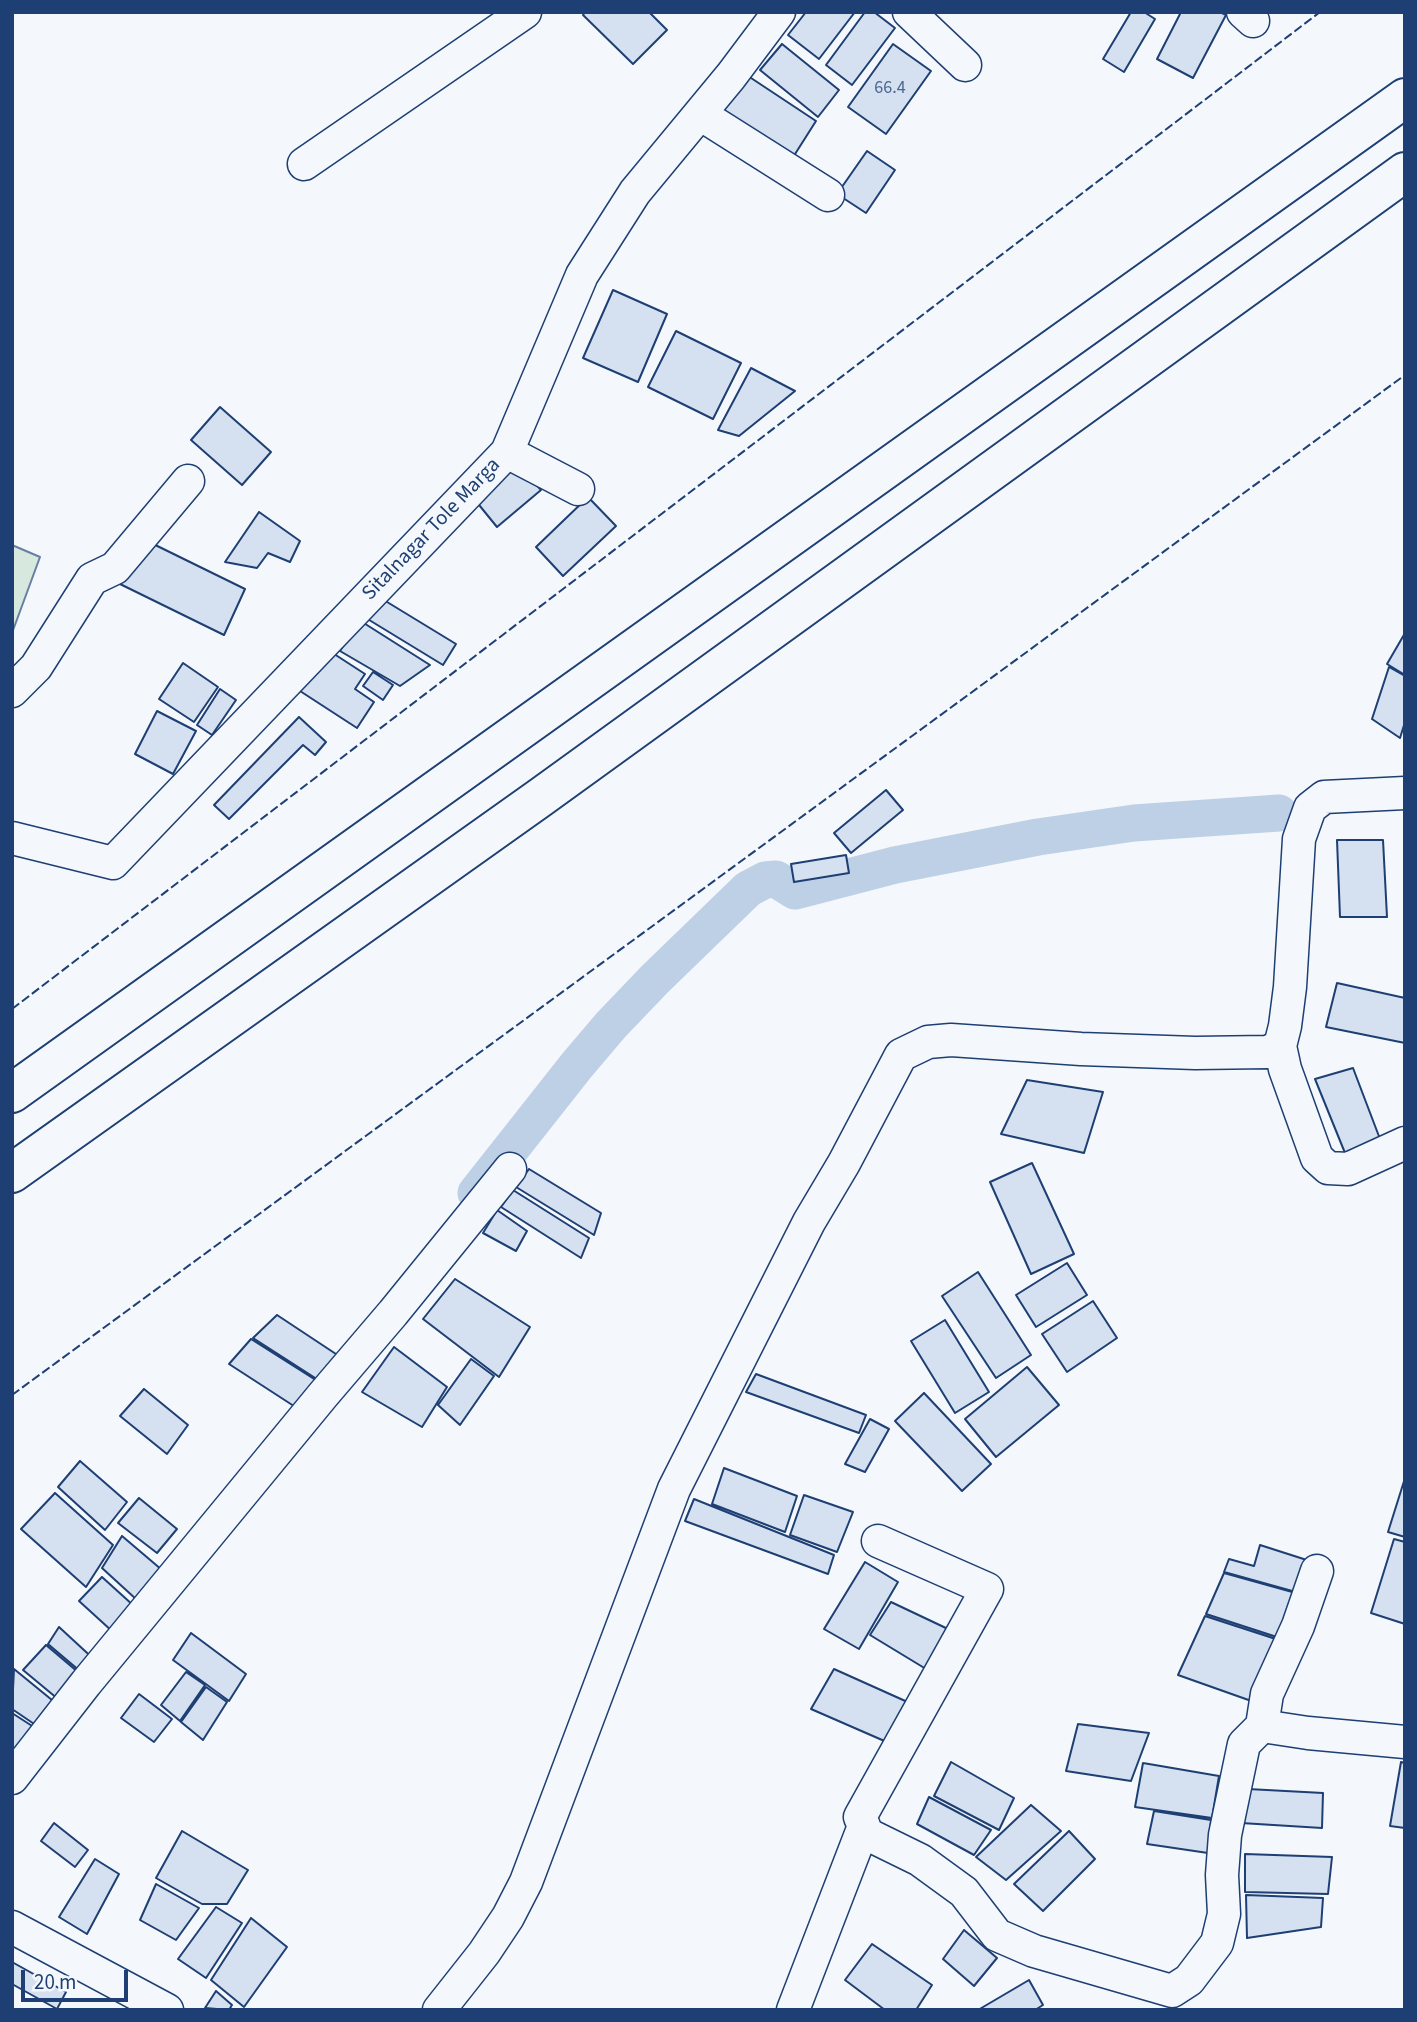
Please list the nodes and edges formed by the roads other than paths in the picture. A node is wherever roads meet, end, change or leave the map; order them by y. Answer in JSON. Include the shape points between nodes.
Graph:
{"nodes":[{"id":1,"x":524,"y":12,"type":"edge"},
{"id":2,"x":779,"y":12,"type":"edge"},
{"id":3,"x":909,"y":12,"type":"edge"},
{"id":4,"x":965,"y":65,"type":"dead end"},
{"id":5,"x":1405,"y":98,"type":"edge"},
{"id":6,"x":700,"y":114,"type":"junction"},
{"id":7,"x":304,"y":164,"type":"dead end"},
{"id":8,"x":1405,"y":172,"type":"edge"},
{"id":9,"x":828,"y":195,"type":"dead end"},
{"id":10,"x":507,"y":452,"type":"junction"},
{"id":11,"x":188,"y":481,"type":"dead end"},
{"id":12,"x":578,"y":489,"type":"dead end"},
{"id":13,"x":12,"y":691,"type":"edge"},
{"id":14,"x":1405,"y":793,"type":"edge"},
{"id":15,"x":12,"y":838,"type":"edge"},
{"id":16,"x":1280,"y":1046,"type":"junction"},
{"id":17,"x":12,"y":1093,"type":"edge"},
{"id":18,"x":1405,"y":1143,"type":"edge"},
{"id":19,"x":510,"y":1168,"type":"dead end"},
{"id":20,"x":12,"y":1173,"type":"edge"},
{"id":21,"x":878,"y":1541,"type":"dead end"},
{"id":22,"x":1317,"y":1571,"type":"dead end"},
{"id":23,"x":1262,"y":1726,"type":"junction"},
{"id":24,"x":1405,"y":1742,"type":"edge"},
{"id":25,"x":12,"y":1778,"type":"edge"},
{"id":26,"x":864,"y":1826,"type":"junction"},
{"id":27,"x":12,"y":1927,"type":"edge"},
{"id":28,"x":167,"y":2010,"type":"edge"},
{"id":29,"x":439,"y":2010,"type":"edge"},
{"id":30,"x":793,"y":2010,"type":"edge"}],
"edges":[{"from":1,"to":7,"type":"street"},
{"from":2,"to":6,"type":"street","name":"Sitalnagar Tole Marga"},
{"from":3,"to":4,"type":"street"},
{"from":5,"to":17,"type":"street"},
{"from":6,"to":9,"type":"street"},
{"from":6,"to":10,"type":"street","name":"Sitalnagar Tole Marga","via":[[635,192],[582,275]]},
{"from":8,"to":20,"type":"street"},
{"from":10,"to":12,"type":"street"},
{"from":10,"to":15,"type":"street","name":"Sitalnagar Tole Marga","via":[[113,863]]},
{"from":11,"to":13,"type":"street","via":[[115,568],[92,579],[36,667]]},
{"from":14,"to":16,"type":"street","via":[[1324,797],[1310,808],[1299,839],[1290,987]]},
{"from":16,"to":18,"type":"street","via":[[1317,1158],[1328,1168],[1348,1169]]},
{"from":16,"to":29,"type":"street","via":[[1268,1052],[1195,1053],[951,1040],[928,1042],[901,1055],[809,1222],[674,1489],[526,1882],[484,1953]]},
{"from":19,"to":25,"type":"street"},
{"from":21,"to":26,"type":"street","via":[[987,1589],[860,1818]]},
{"from":22,"to":23,"type":"street","via":[[1267,1694]]},
{"from":23,"to":24,"type":"street"},
{"from":23,"to":26,"type":"street","via":[[1244,1744],[1230,1802],[1222,1875],[1224,1914],[1217,1943],[1189,1980],[1171,1991],[1034,1951],[997,1935],[964,1892],[920,1860],[867,1834]]},
{"from":26,"to":30,"type":"street"},
{"from":27,"to":28,"type":"street"}]}
